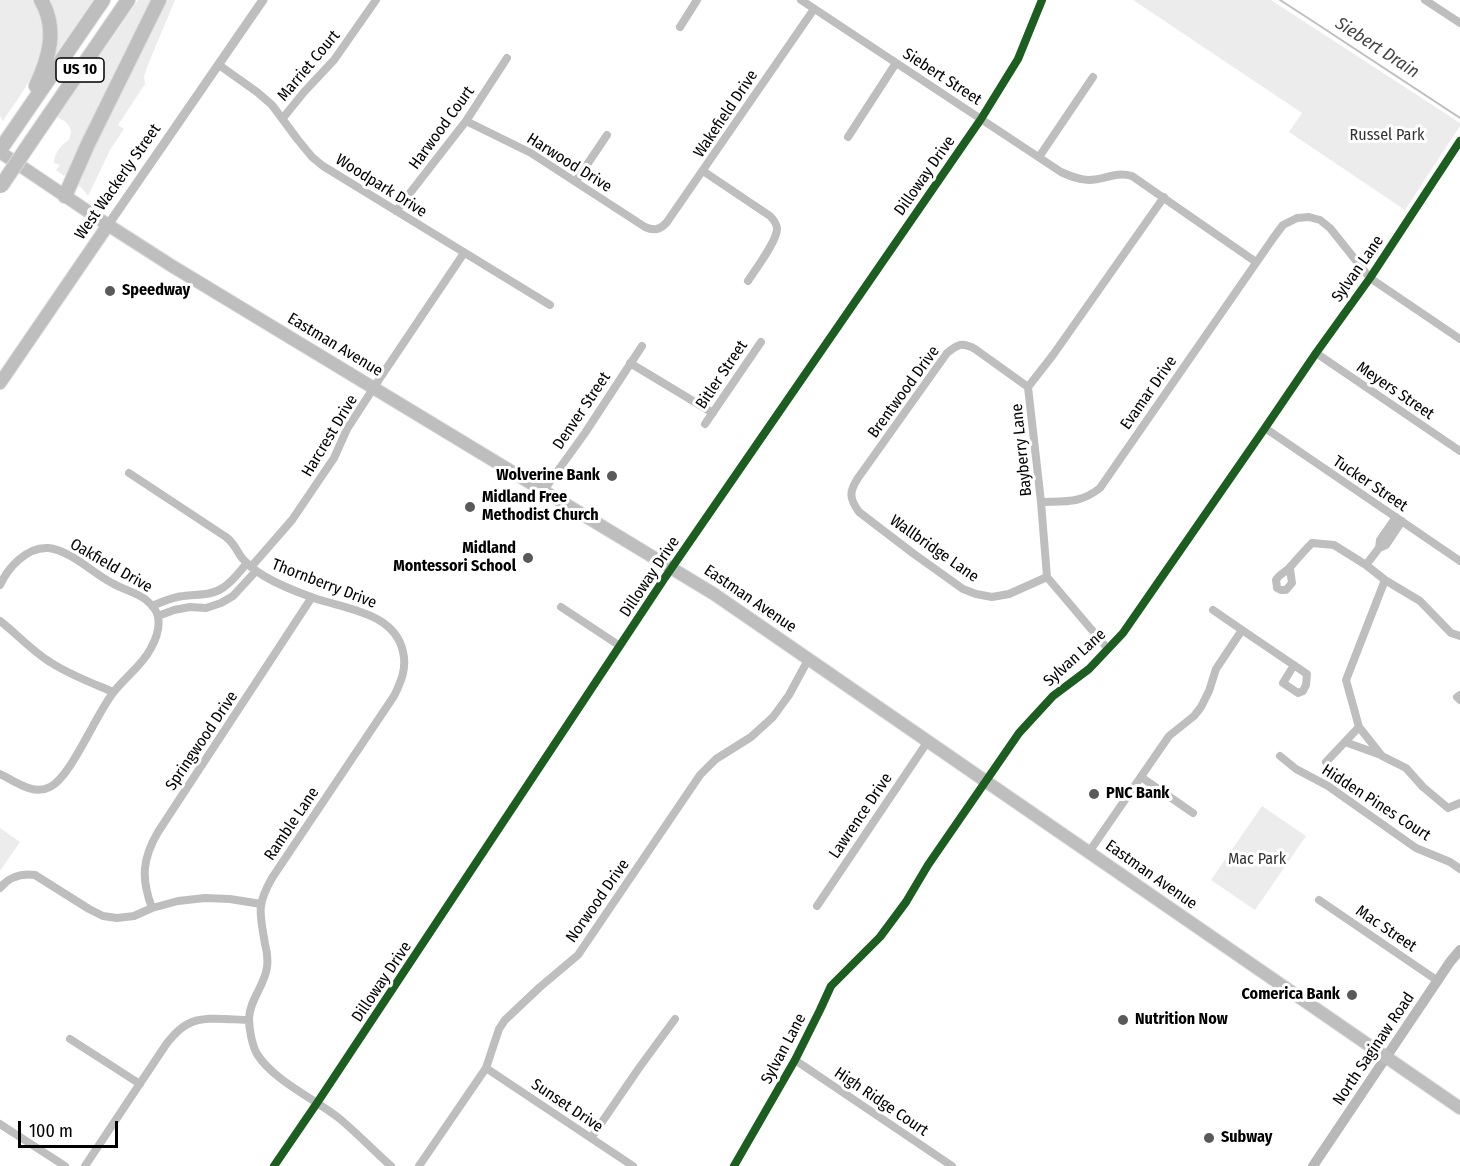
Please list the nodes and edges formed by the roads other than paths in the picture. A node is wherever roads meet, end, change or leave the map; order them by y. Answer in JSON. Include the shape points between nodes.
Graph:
{"nodes":[{"id":1,"x":41,"y":0,"type":"edge"},
{"id":2,"x":103,"y":0,"type":"edge"},
{"id":3,"x":128,"y":0,"type":"edge"},
{"id":4,"x":159,"y":0,"type":"edge"},
{"id":5,"x":263,"y":0,"type":"edge"},
{"id":6,"x":376,"y":0,"type":"edge"},
{"id":7,"x":697,"y":0,"type":"edge"},
{"id":8,"x":801,"y":0,"type":"edge"},
{"id":9,"x":1042,"y":0,"type":"edge"},
{"id":10,"x":1425,"y":0,"type":"edge"},
{"id":11,"x":814,"y":9,"type":"junction"},
{"id":12,"x":1460,"y":23,"type":"edge"},
{"id":13,"x":680,"y":27,"type":"dead end"},
{"id":14,"x":507,"y":58,"type":"dead end"},
{"id":15,"x":896,"y":63,"type":"junction"},
{"id":16,"x":219,"y":65,"type":"junction"},
{"id":17,"x":1093,"y":77,"type":"dead end"},
{"id":18,"x":283,"y":118,"type":"junction"},
{"id":19,"x":981,"y":119,"type":"junction"},
{"id":20,"x":466,"y":121,"type":"junction"},
{"id":21,"x":16,"y":126,"type":"junction"},
{"id":22,"x":607,"y":135,"type":"dead end"},
{"id":23,"x":848,"y":137,"type":"dead end"},
{"id":24,"x":1460,"y":141,"type":"edge"},
{"id":25,"x":0,"y":151,"type":"edge"},
{"id":26,"x":1039,"y":158,"type":"junction"},
{"id":27,"x":703,"y":171,"type":"junction"},
{"id":28,"x":576,"y":181,"type":"junction"},
{"id":29,"x":1,"y":187,"type":"edge"},
{"id":30,"x":65,"y":196,"type":"junction"},
{"id":31,"x":1164,"y":197,"type":"junction"},
{"id":32,"x":396,"y":211,"type":"junction"},
{"id":33,"x":108,"y":225,"type":"junction"},
{"id":34,"x":656,"y":230,"type":"joint"},
{"id":35,"x":464,"y":253,"type":"junction"},
{"id":36,"x":1256,"y":262,"type":"junction"},
{"id":37,"x":1370,"y":278,"type":"junction"},
{"id":38,"x":748,"y":281,"type":"dead end"},
{"id":39,"x":550,"y":305,"type":"dead end"},
{"id":40,"x":1460,"y":339,"type":"edge"},
{"id":41,"x":761,"y":342,"type":"dead end"},
{"id":42,"x":642,"y":346,"type":"dead end"},
{"id":43,"x":1316,"y":353,"type":"junction"},
{"id":44,"x":630,"y":363,"type":"junction"},
{"id":45,"x":0,"y":383,"type":"edge"},
{"id":46,"x":1029,"y":387,"type":"junction"},
{"id":47,"x":374,"y":388,"type":"junction"},
{"id":48,"x":713,"y":412,"type":"junction"},
{"id":49,"x":705,"y":424,"type":"dead end"},
{"id":50,"x":1265,"y":429,"type":"junction"},
{"id":51,"x":1460,"y":451,"type":"edge"},
{"id":52,"x":129,"y":473,"type":"dead end"},
{"id":53,"x":544,"y":490,"type":"junction"},
{"id":54,"x":851,"y":496,"type":"joint"},
{"id":55,"x":1041,"y":502,"type":"junction"},
{"id":56,"x":1399,"y":519,"type":"junction"},
{"id":57,"x":1460,"y":561,"type":"edge"},
{"id":58,"x":1366,"y":565,"type":"junction"},
{"id":59,"x":251,"y":567,"type":"junction"},
{"id":60,"x":672,"y":568,"type":"junction"},
{"id":61,"x":1290,"y":569,"type":"dead end"},
{"id":62,"x":1047,"y":577,"type":"junction"},
{"id":63,"x":1385,"y":580,"type":"junction"},
{"id":64,"x":0,"y":585,"type":"edge"},
{"id":65,"x":312,"y":597,"type":"junction"},
{"id":66,"x":152,"y":606,"type":"junction"},
{"id":67,"x":561,"y":607,"type":"dead end"},
{"id":68,"x":1213,"y":610,"type":"dead end"},
{"id":69,"x":158,"y":616,"type":"junction"},
{"id":70,"x":0,"y":621,"type":"edge"},
{"id":71,"x":1242,"y":630,"type":"junction"},
{"id":72,"x":1460,"y":636,"type":"edge"},
{"id":73,"x":620,"y":646,"type":"junction"},
{"id":74,"x":1108,"y":649,"type":"junction"},
{"id":75,"x":404,"y":656,"type":"joint"},
{"id":76,"x":809,"y":658,"type":"junction"},
{"id":77,"x":1294,"y":665,"type":"dead end"},
{"id":78,"x":113,"y":692,"type":"junction"},
{"id":79,"x":1460,"y":695,"type":"edge"},
{"id":80,"x":1460,"y":700,"type":"edge"},
{"id":81,"x":1359,"y":727,"type":"junction"},
{"id":82,"x":928,"y":741,"type":"junction"},
{"id":83,"x":1345,"y":742,"type":"junction"},
{"id":84,"x":1280,"y":756,"type":"dead end"},
{"id":85,"x":1382,"y":756,"type":"junction"},
{"id":86,"x":1326,"y":762,"type":"dead end"},
{"id":87,"x":0,"y":774,"type":"edge"},
{"id":88,"x":1141,"y":777,"type":"junction"},
{"id":89,"x":986,"y":781,"type":"junction"},
{"id":90,"x":1460,"y":803,"type":"edge"},
{"id":91,"x":1193,"y":813,"type":"dead end"},
{"id":92,"x":1089,"y":852,"type":"junction"},
{"id":93,"x":1460,"y":869,"type":"edge"},
{"id":94,"x":2,"y":886,"type":"edge"},
{"id":95,"x":1319,"y":900,"type":"dead end"},
{"id":96,"x":261,"y":904,"type":"junction"},
{"id":97,"x":817,"y":906,"type":"dead end"},
{"id":98,"x":152,"y":908,"type":"junction"},
{"id":99,"x":1460,"y":950,"type":"edge"},
{"id":100,"x":1438,"y":981,"type":"junction"},
{"id":101,"x":675,"y":1019,"type":"dead end"},
{"id":102,"x":249,"y":1020,"type":"junction"},
{"id":103,"x":70,"y":1039,"type":"dead end"},
{"id":104,"x":1386,"y":1058,"type":"junction"},
{"id":105,"x":795,"y":1060,"type":"junction"},
{"id":106,"x":486,"y":1068,"type":"junction"},
{"id":107,"x":140,"y":1084,"type":"junction"},
{"id":108,"x":317,"y":1103,"type":"junction"},
{"id":109,"x":1460,"y":1108,"type":"edge"},
{"id":110,"x":0,"y":1124,"type":"edge"},
{"id":111,"x":591,"y":1138,"type":"junction"},
{"id":112,"x":64,"y":1166,"type":"edge"},
{"id":113,"x":85,"y":1166,"type":"edge"},
{"id":114,"x":274,"y":1166,"type":"edge"},
{"id":115,"x":391,"y":1166,"type":"edge"},
{"id":116,"x":419,"y":1166,"type":"edge"},
{"id":117,"x":633,"y":1166,"type":"edge"},
{"id":118,"x":734,"y":1166,"type":"edge"},
{"id":119,"x":952,"y":1166,"type":"edge"},
{"id":120,"x":1314,"y":1166,"type":"edge"}],
"edges":[{"from":1,"to":21,"type":"highway","via":[[51,29],[49,54]]},
{"from":2,"to":21,"type":"highway","number":"US 10"},
{"from":3,"to":29,"type":"highway","number":"US 10","bridge":true},
{"from":4,"to":30,"type":"highway"},
{"from":5,"to":16,"type":"street","name":"West Wackerly Street"},
{"from":6,"to":18,"type":"street","name":"Marriet Court","via":[[334,60]]},
{"from":7,"to":13,"type":"street"},
{"from":8,"to":11,"type":"street","name":"Siebert Street"},
{"from":9,"to":19,"type":"street","name":"Dilloway Drive","via":[[1018,59]]},
{"from":10,"to":12,"type":"street"},
{"from":11,"to":15,"type":"street","name":"Siebert Street"},
{"from":11,"to":27,"type":"street","name":"Wakefield Drive"},
{"from":14,"to":20,"type":"street","name":"Harwood Court"},
{"from":15,"to":19,"type":"street","name":"Siebert Street"},
{"from":15,"to":23,"type":"street"},
{"from":16,"to":18,"type":"street","name":"Woodpark Drive","via":[[257,92]]},
{"from":16,"to":33,"type":"street","name":"West Wackerly Street"},
{"from":17,"to":26,"type":"street"},
{"from":18,"to":32,"type":"street","name":"Woodpark Drive","via":[[297,141],[323,166]]},
{"from":19,"to":26,"type":"street","name":"Siebert Street"},
{"from":19,"to":60,"type":"street","name":"Dilloway Drive"},
{"from":20,"to":28,"type":"street","name":"Harwood Drive","via":[[531,153]]},
{"from":20,"to":32,"type":"street","name":"Harwood Court"},
{"from":21,"to":25,"type":"highway","number":"US 10"},
{"from":22,"to":28,"type":"street"},
{"from":24,"to":37,"type":"street","name":"Sylvan Lane"},
{"from":25,"to":30,"type":"main road","name":"Eastman Avenue"},
{"from":26,"to":31,"type":"street","name":"Siebert Street","via":[[1075,178],[1090,180],[1124,173]]},
{"from":27,"to":34,"type":"street","name":"Wakefield Drive","via":[[662,228]]},
{"from":27,"to":38,"type":"street","via":[[776,222],[774,240]]},
{"from":28,"to":34,"type":"street","name":"Harwood Drive","via":[[645,227]]},
{"from":30,"to":33,"type":"main road","name":"Eastman Avenue"},
{"from":31,"to":36,"type":"street","name":"Siebert Street"},
{"from":31,"to":46,"type":"street","name":"Bayberry Lane"},
{"from":32,"to":35,"type":"street","name":"Woodpark Drive"},
{"from":33,"to":45,"type":"main road","name":"West Wackerly Street"},
{"from":33,"to":47,"type":"main road","name":"Eastman Avenue"},
{"from":35,"to":39,"type":"street","name":"Woodpark Drive"},
{"from":35,"to":47,"type":"street","name":"Harcrest Drive"},
{"from":36,"to":37,"type":"street","name":"Evamar Drive","via":[[1283,225],[1309,217],[1330,228]]},
{"from":36,"to":55,"type":"street","name":"Evamar Drive","via":[[1100,488],[1078,500]]},
{"from":37,"to":40,"type":"street","name":"Evamar Drive"},
{"from":37,"to":43,"type":"street","name":"Sylvan Lane"},
{"from":41,"to":48,"type":"street","name":"Bitler Street"},
{"from":42,"to":44,"type":"street","name":"Denver Street"},
{"from":43,"to":50,"type":"street","name":"Sylvan Lane"},
{"from":43,"to":51,"type":"street","name":"Meyers Street"},
{"from":44,"to":48,"type":"street"},
{"from":44,"to":53,"type":"street","name":"Denver Street"},
{"from":46,"to":54,"type":"street","name":"Brentwood Drive","via":[[975,349],[966,344],[956,346],[947,353],[858,478]]},
{"from":46,"to":55,"type":"street","name":"Bayberry Lane"},
{"from":47,"to":53,"type":"main road","name":"Eastman Avenue"},
{"from":47,"to":59,"type":"street","name":"Harcrest Drive","via":[[347,429],[332,462],[292,520]]},
{"from":48,"to":49,"type":"street","name":"Bitler Street"},
{"from":50,"to":56,"type":"street","name":"Tucker Street"},
{"from":50,"to":74,"type":"street","name":"Sylvan Lane"},
{"from":52,"to":59,"type":"street","via":[[233,542]]},
{"from":53,"to":60,"type":"main road","name":"Eastman Avenue"},
{"from":54,"to":62,"type":"street","name":"Wallbridge Lane","via":[[859,512],[963,589],[992,597]]},
{"from":55,"to":62,"type":"street","name":"Bayberry Lane"},
{"from":56,"to":57,"type":"street","name":"Tucker Street"},
{"from":56,"to":58,"type":"street","via":[[1386,544],[1378,548]]},
{"from":58,"to":61,"type":"street","via":[[1334,545],[1312,543]]},
{"from":58,"to":63,"type":"street"},
{"from":59,"to":65,"type":"street","name":"Thornberry Drive"},
{"from":59,"to":66,"type":"street","name":"Oakfield Drive","via":[[214,593],[184,596]]},
{"from":59,"to":69,"type":"street","name":"Oakfield Drive","via":[[233,596],[221,603]]},
{"from":60,"to":73,"type":"street","name":"Dilloway Drive"},
{"from":60,"to":76,"type":"main road","name":"Eastman Avenue"},
{"from":62,"to":74,"type":"street"},
{"from":63,"to":72,"type":"street","via":[[1420,601],[1451,633]]},
{"from":63,"to":81,"type":"street","via":[[1346,680]]},
{"from":64,"to":66,"type":"street","name":"Oakfield Drive","via":[[10,569],[28,553],[48,548],[69,556]]},
{"from":65,"to":75,"type":"street","name":"Thornberry Drive","via":[[382,621],[397,636]]},
{"from":65,"to":98,"type":"street","name":"Springwood Drive","via":[[150,847],[144,878]]},
{"from":66,"to":69,"type":"street","name":"Oakfield Drive"},
{"from":67,"to":73,"type":"street"},
{"from":68,"to":71,"type":"street"},
{"from":69,"to":78,"type":"street","via":[[157,638],[151,650]]},
{"from":70,"to":78,"type":"street","via":[[50,662]]},
{"from":71,"to":77,"type":"street"},
{"from":71,"to":88,"type":"street","via":[[1215,669],[1201,707],[1168,736]]},
{"from":73,"to":108,"type":"street","name":"Dilloway Drive"},
{"from":74,"to":89,"type":"street","name":"Sylvan Lane","via":[[1037,712]]},
{"from":75,"to":96,"type":"street","name":"Ramble Lane","via":[[404,671],[394,696],[272,878]]},
{"from":76,"to":82,"type":"main road","name":"Eastman Avenue"},
{"from":76,"to":106,"type":"street","name":"Norwood Drive","via":[[773,717],[700,775],[578,955],[505,1020]]},
{"from":78,"to":87,"type":"street","via":[[64,774],[50,788],[37,791]]},
{"from":79,"to":80,"type":"street"},
{"from":81,"to":83,"type":"street"},
{"from":81,"to":85,"type":"street"},
{"from":82,"to":89,"type":"main road","name":"Eastman Avenue"},
{"from":82,"to":97,"type":"street","name":"Lawrence Drive"},
{"from":83,"to":85,"type":"street"},
{"from":83,"to":86,"type":"street"},
{"from":84,"to":93,"type":"street","name":"Hidden Pines Court","via":[[1416,848]]},
{"from":85,"to":90,"type":"street","via":[[1406,768],[1448,808]]},
{"from":88,"to":91,"type":"street"},
{"from":88,"to":92,"type":"street"},
{"from":89,"to":92,"type":"main road","name":"Eastman Avenue"},
{"from":89,"to":105,"type":"street","name":"Sylvan Lane","via":[[880,937],[831,986]]},
{"from":92,"to":104,"type":"main road","name":"Eastman Avenue"},
{"from":94,"to":98,"type":"street","via":[[14,877],[34,875],[103,916],[134,916]]},
{"from":95,"to":100,"type":"street","name":"Mac Street"},
{"from":96,"to":98,"type":"street","via":[[205,898]]},
{"from":96,"to":102,"type":"street","name":"Ramble Lane","via":[[267,967],[250,1007]]},
{"from":99,"to":100,"type":"main road","name":"North Saginaw Road"},
{"from":100,"to":104,"type":"main road","name":"North Saginaw Road"},
{"from":101,"to":111,"type":"street"},
{"from":102,"to":107,"type":"street","via":[[201,1019],[189,1023],[167,1043]]},
{"from":102,"to":108,"type":"street","via":[[256,1052],[265,1065]]},
{"from":103,"to":107,"type":"street"},
{"from":104,"to":109,"type":"main road","name":"Eastman Avenue"},
{"from":104,"to":120,"type":"main road","name":"North Saginaw Road"},
{"from":105,"to":118,"type":"street","name":"Sylvan Lane"},
{"from":105,"to":119,"type":"street","name":"High Ridge Court"},
{"from":106,"to":111,"type":"street","name":"Sunset Drive"},
{"from":106,"to":116,"type":"street","name":"Norwood Drive"},
{"from":107,"to":113,"type":"street"},
{"from":108,"to":114,"type":"street","name":"Dilloway Drive"},
{"from":108,"to":115,"type":"street"},
{"from":110,"to":112,"type":"street"},
{"from":111,"to":117,"type":"street","name":"Sunset Drive"}]}
